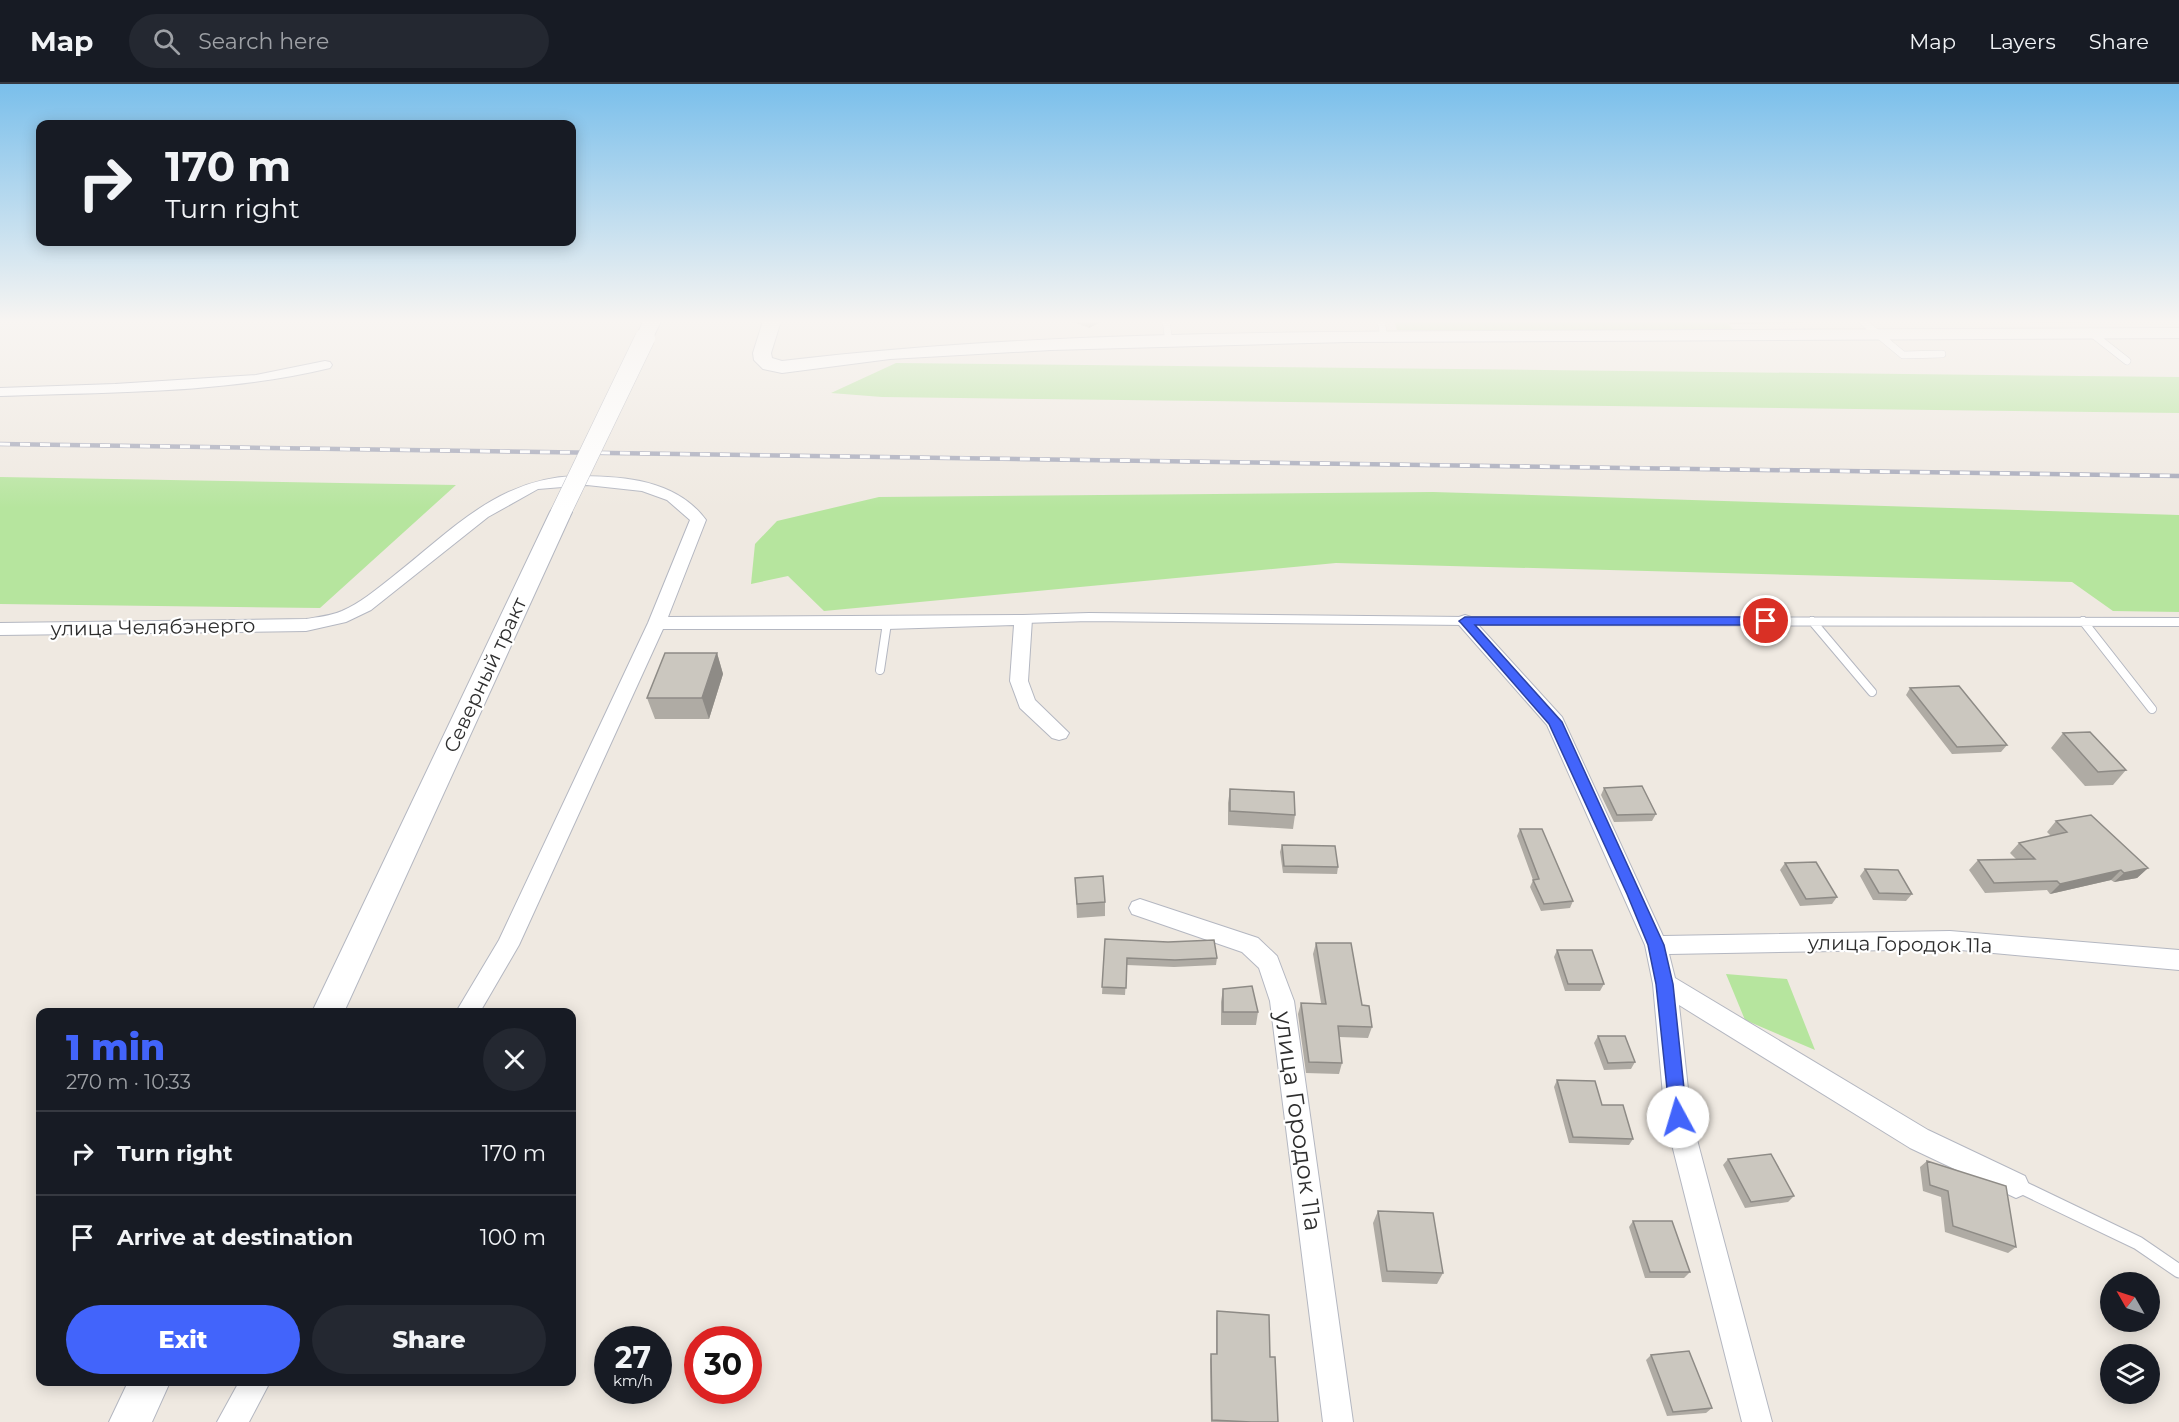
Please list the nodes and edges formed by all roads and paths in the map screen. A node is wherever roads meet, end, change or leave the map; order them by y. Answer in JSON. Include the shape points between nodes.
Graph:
{"nodes":[{"id":1,"x":169,"y":383,"type":"edge"},
{"id":2,"x":622,"y":383,"type":"edge"},
{"id":3,"x":0,"y":392,"type":"edge"},
{"id":4,"x":1023,"y":619,"type":"junction"},
{"id":5,"x":1465,"y":621,"type":"junction"},
{"id":6,"x":1812,"y":621,"type":"junction"},
{"id":7,"x":2083,"y":621,"type":"junction"},
{"id":8,"x":2179,"y":622,"type":"edge"},
{"id":9,"x":657,"y":623,"type":"junction"},
{"id":10,"x":887,"y":623,"type":"junction"},
{"id":11,"x":0,"y":629,"type":"edge"},
{"id":12,"x":880,"y":670,"type":"dead end"},
{"id":13,"x":1872,"y":692,"type":"dead end"},
{"id":14,"x":2152,"y":709,"type":"dead end"},
{"id":15,"x":1059,"y":733,"type":"dead end"},
{"id":16,"x":1140,"y":908,"type":"dead end"},
{"id":17,"x":1656,"y":945,"type":"junction"},
{"id":18,"x":2179,"y":960,"type":"edge"},
{"id":19,"x":1665,"y":984,"type":"junction"},
{"id":20,"x":330,"y":1008,"type":"edge"},
{"id":21,"x":470,"y":1008,"type":"edge"},
{"id":22,"x":2016,"y":1185,"type":"joint"},
{"id":23,"x":2179,"y":1271,"type":"edge"},
{"id":24,"x":148,"y":1386,"type":"edge"},
{"id":25,"x":253,"y":1386,"type":"edge"},
{"id":26,"x":130,"y":1422,"type":"edge"},
{"id":27,"x":232,"y":1422,"type":"edge"},
{"id":28,"x":1338,"y":1422,"type":"edge"},
{"id":29,"x":1756,"y":1422,"type":"edge"}],
"edges":[{"from":1,"to":3,"type":"street"},
{"from":2,"to":20,"type":"street","name":"Северный тракт","bridge":true},
{"from":4,"to":5,"type":"lane"},
{"from":4,"to":10,"type":"street"},
{"from":4,"to":15,"type":"street","via":[[1019,681],[1027,703]]},
{"from":5,"to":6,"type":"lane"},
{"from":5,"to":17,"type":"street","via":[[1555,722]]},
{"from":6,"to":7,"type":"lane"},
{"from":6,"to":13,"type":"lane"},
{"from":7,"to":8,"type":"lane"},
{"from":7,"to":14,"type":"lane"},
{"from":9,"to":10,"type":"street"},
{"from":9,"to":11,"type":"street","name":"улица Челябэнерго","via":[[698,520],[686,504],[660,491],[606,481],[571,481],[534,486],[505,499],[349,615],[306,625]]},
{"from":9,"to":21,"type":"street","via":[[508,945]]},
{"from":10,"to":12,"type":"lane"},
{"from":16,"to":28,"type":"street","name":"улица Городок 11а","via":[[1250,945],[1269,963],[1282,1001]]},
{"from":17,"to":18,"type":"street","name":"улица Городок 11а","via":[[1950,940]]},
{"from":17,"to":19,"type":"street"},
{"from":19,"to":22,"type":"street","via":[[1919,1139]]},
{"from":19,"to":29,"type":"street","via":[[1678,1117]]},
{"from":22,"to":23,"type":"lane","via":[[2138,1243]]},
{"from":24,"to":26,"type":"street"},
{"from":25,"to":27,"type":"street"}]}
